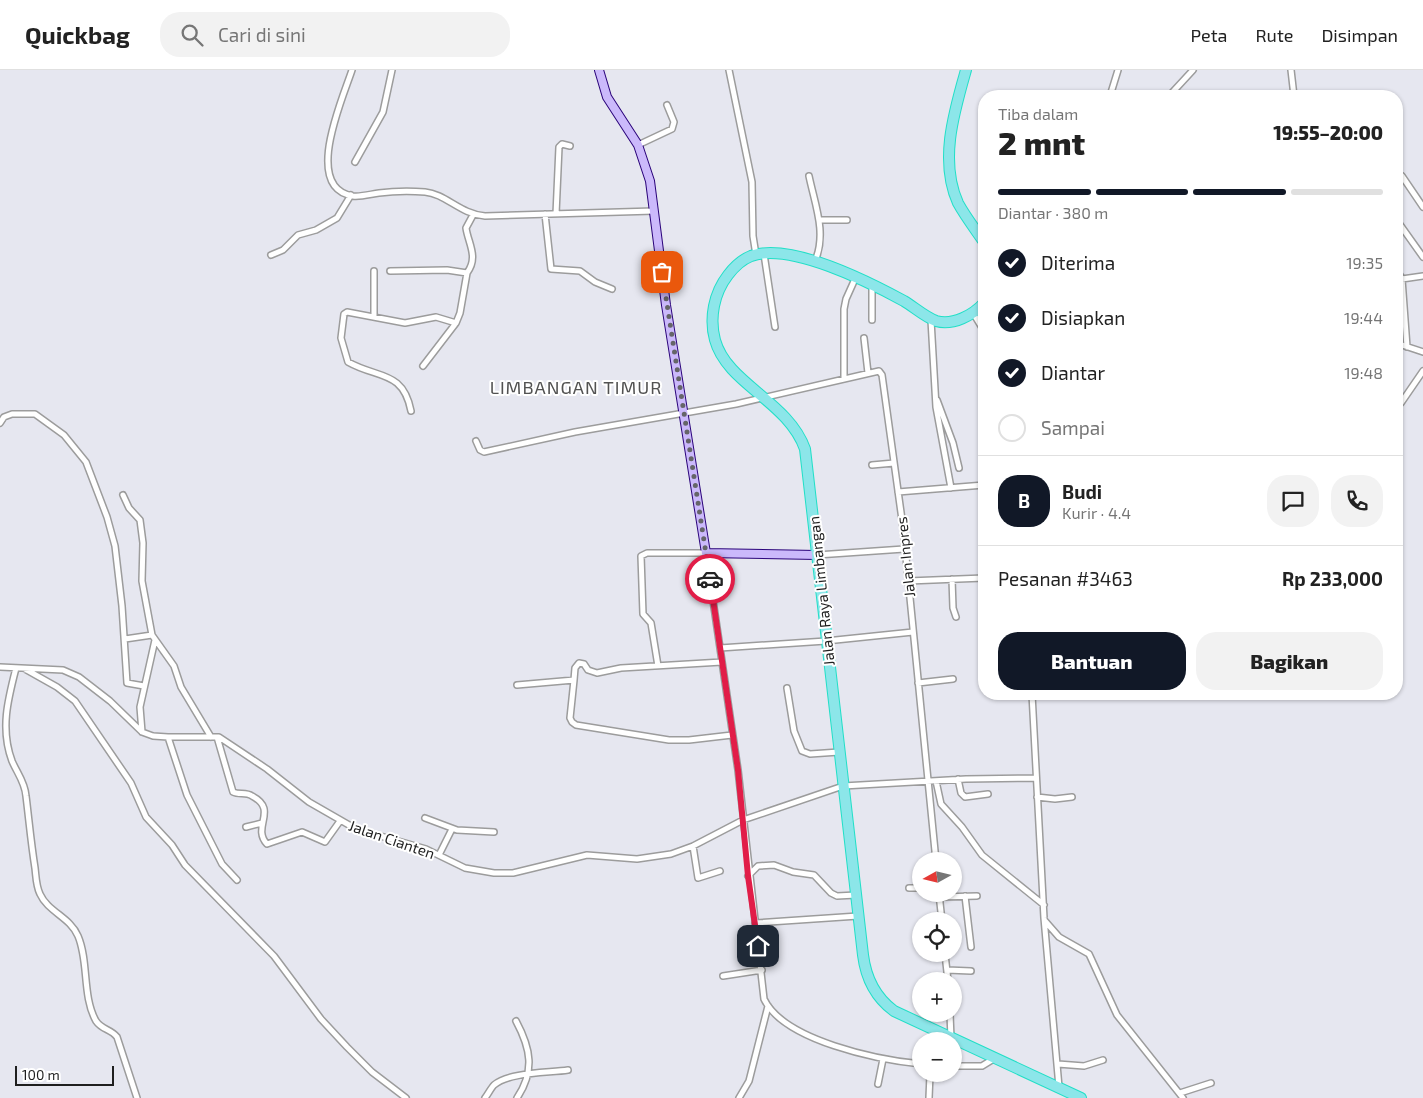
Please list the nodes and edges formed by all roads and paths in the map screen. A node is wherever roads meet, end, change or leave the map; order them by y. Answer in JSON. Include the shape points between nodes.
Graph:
{"nodes":[{"id":1,"x":352,"y":70,"type":"edge"},
{"id":2,"x":392,"y":70,"type":"edge"},
{"id":3,"x":599,"y":70,"type":"edge"},
{"id":4,"x":729,"y":70,"type":"edge"},
{"id":5,"x":966,"y":70,"type":"edge"},
{"id":6,"x":1118,"y":70,"type":"edge"},
{"id":7,"x":1193,"y":70,"type":"edge"},
{"id":8,"x":1291,"y":70,"type":"edge"},
{"id":9,"x":1112,"y":90,"type":"edge"},
{"id":10,"x":1175,"y":90,"type":"edge"},
{"id":11,"x":1293,"y":90,"type":"edge"},
{"id":12,"x":667,"y":105,"type":"dead end"},
{"id":13,"x":570,"y":146,"type":"dead end"},
{"id":14,"x":638,"y":146,"type":"junction"},
{"id":15,"x":356,"y":162,"type":"dead end"},
{"id":16,"x":809,"y":176,"type":"dead end"},
{"id":17,"x":1403,"y":177,"type":"edge"},
{"id":18,"x":351,"y":195,"type":"junction"},
{"id":19,"x":1423,"y":207,"type":"edge"},
{"id":20,"x":654,"y":211,"type":"junction"},
{"id":21,"x":545,"y":214,"type":"junction"},
{"id":22,"x":556,"y":214,"type":"junction"},
{"id":23,"x":474,"y":215,"type":"junction"},
{"id":24,"x":819,"y":220,"type":"junction"},
{"id":25,"x":847,"y":220,"type":"dead end"},
{"id":26,"x":1403,"y":229,"type":"edge"},
{"id":27,"x":978,"y":233,"type":"edge"},
{"id":28,"x":271,"y":255,"type":"dead end"},
{"id":29,"x":760,"y":255,"type":"junction"},
{"id":30,"x":1423,"y":257,"type":"edge"},
{"id":31,"x":815,"y":261,"type":"junction"},
{"id":32,"x":374,"y":271,"type":"dead end"},
{"id":33,"x":390,"y":271,"type":"dead end"},
{"id":34,"x":467,"y":272,"type":"junction"},
{"id":35,"x":1423,"y":276,"type":"edge"},
{"id":36,"x":856,"y":279,"type":"junction"},
{"id":37,"x":1403,"y":279,"type":"edge"},
{"id":38,"x":872,"y":286,"type":"junction"},
{"id":39,"x":612,"y":289,"type":"dead end"},
{"id":40,"x":1403,"y":290,"type":"edge"},
{"id":41,"x":978,"y":309,"type":"edge"},
{"id":42,"x":973,"y":313,"type":"junction"},
{"id":43,"x":374,"y":318,"type":"junction"},
{"id":44,"x":931,"y":318,"type":"junction"},
{"id":45,"x":872,"y":320,"type":"dead end"},
{"id":46,"x":978,"y":321,"type":"edge"},
{"id":47,"x":456,"y":323,"type":"junction"},
{"id":48,"x":775,"y":327,"type":"dead end"},
{"id":49,"x":864,"y":338,"type":"dead end"},
{"id":50,"x":1403,"y":341,"type":"edge"},
{"id":51,"x":1403,"y":346,"type":"edge"},
{"id":52,"x":1423,"y":352,"type":"edge"},
{"id":53,"x":424,"y":366,"type":"dead end"},
{"id":54,"x":1423,"y":371,"type":"edge"},
{"id":55,"x":868,"y":373,"type":"junction"},
{"id":56,"x":844,"y":379,"type":"junction"},
{"id":57,"x":764,"y":398,"type":"junction"},
{"id":58,"x":937,"y":398,"type":"junction"},
{"id":59,"x":1403,"y":399,"type":"edge"},
{"id":60,"x":411,"y":411,"type":"dead end"},
{"id":61,"x":683,"y":413,"type":"junction"},
{"id":62,"x":0,"y":422,"type":"edge"},
{"id":63,"x":476,"y":441,"type":"dead end"},
{"id":64,"x":894,"y":463,"type":"junction"},
{"id":65,"x":872,"y":465,"type":"dead end"},
{"id":66,"x":959,"y":468,"type":"dead end"},
{"id":67,"x":978,"y":486,"type":"edge"},
{"id":68,"x":951,"y":488,"type":"junction"},
{"id":69,"x":898,"y":492,"type":"junction"},
{"id":70,"x":123,"y":495,"type":"dead end"},
{"id":71,"x":904,"y":549,"type":"junction"},
{"id":72,"x":706,"y":553,"type":"junction"},
{"id":73,"x":817,"y":555,"type":"junction"},
{"id":74,"x":978,"y":578,"type":"edge"},
{"id":75,"x":952,"y":579,"type":"junction"},
{"id":76,"x":908,"y":581,"type":"junction"},
{"id":77,"x":956,"y":617,"type":"dead end"},
{"id":78,"x":913,"y":632,"type":"junction"},
{"id":79,"x":153,"y":638,"type":"junction"},
{"id":80,"x":125,"y":639,"type":"junction"},
{"id":81,"x":826,"y":641,"type":"junction"},
{"id":82,"x":720,"y":648,"type":"junction"},
{"id":83,"x":722,"y":662,"type":"junction"},
{"id":84,"x":658,"y":666,"type":"junction"},
{"id":85,"x":0,"y":667,"type":"edge"},
{"id":86,"x":16,"y":668,"type":"junction"},
{"id":87,"x":23,"y":668,"type":"junction"},
{"id":88,"x":953,"y":679,"type":"dead end"},
{"id":89,"x":574,"y":680,"type":"junction"},
{"id":90,"x":918,"y":683,"type":"junction"},
{"id":91,"x":517,"y":685,"type":"dead end"},
{"id":92,"x":144,"y":686,"type":"junction"},
{"id":93,"x":787,"y":688,"type":"dead end"},
{"id":94,"x":1032,"y":700,"type":"edge"},
{"id":95,"x":142,"y":732,"type":"junction"},
{"id":96,"x":732,"y":735,"type":"junction"},
{"id":97,"x":214,"y":737,"type":"junction"},
{"id":98,"x":168,"y":738,"type":"junction"},
{"id":99,"x":839,"y":752,"type":"junction"},
{"id":100,"x":1036,"y":778,"type":"junction"},
{"id":101,"x":958,"y":780,"type":"junction"},
{"id":102,"x":936,"y":781,"type":"junction"},
{"id":103,"x":928,"y":782,"type":"junction"},
{"id":104,"x":843,"y":786,"type":"junction"},
{"id":105,"x":988,"y":794,"type":"dead end"},
{"id":106,"x":1037,"y":797,"type":"junction"},
{"id":107,"x":1072,"y":797,"type":"dead end"},
{"id":108,"x":425,"y":818,"type":"dead end"},
{"id":109,"x":743,"y":820,"type":"junction"},
{"id":110,"x":340,"y":821,"type":"junction"},
{"id":111,"x":262,"y":823,"type":"junction"},
{"id":112,"x":246,"y":827,"type":"dead end"},
{"id":113,"x":452,"y":829,"type":"junction"},
{"id":114,"x":494,"y":832,"type":"dead end"},
{"id":115,"x":693,"y":846,"type":"junction"},
{"id":116,"x":935,"y":852,"type":"edge"},
{"id":117,"x":439,"y":855,"type":"junction"},
{"id":118,"x":720,"y":871,"type":"dead end"},
{"id":119,"x":748,"y":876,"type":"junction"},
{"id":120,"x":237,"y":880,"type":"dead end"},
{"id":121,"x":856,"y":894,"type":"junction"},
{"id":122,"x":962,"y":896,"type":"edge"},
{"id":123,"x":965,"y":896,"type":"junction"},
{"id":124,"x":977,"y":896,"type":"dead end"},
{"id":125,"x":1044,"y":907,"type":"junction"},
{"id":126,"x":859,"y":916,"type":"junction"},
{"id":127,"x":1044,"y":919,"type":"junction"},
{"id":128,"x":755,"y":923,"type":"junction"},
{"id":129,"x":971,"y":947,"type":"dead end"},
{"id":130,"x":946,"y":962,"type":"edge"},
{"id":131,"x":762,"y":970,"type":"junction"},
{"id":132,"x":947,"y":970,"type":"joint"},
{"id":133,"x":970,"y":972,"type":"dead end"},
{"id":134,"x":723,"y":976,"type":"dead end"},
{"id":135,"x":768,"y":1006,"type":"junction"},
{"id":136,"x":516,"y":1022,"type":"dead end"},
{"id":137,"x":938,"y":1032,"type":"edge"},
{"id":138,"x":962,"y":1043,"type":"edge"},
{"id":139,"x":996,"y":1058,"type":"junction"},
{"id":140,"x":883,"y":1059,"type":"junction"},
{"id":141,"x":1102,"y":1060,"type":"dead end"},
{"id":142,"x":912,"y":1063,"type":"edge"},
{"id":143,"x":1058,"y":1064,"type":"junction"},
{"id":144,"x":962,"y":1066,"type":"edge"},
{"id":145,"x":568,"y":1070,"type":"dead end"},
{"id":146,"x":529,"y":1075,"type":"junction"},
{"id":147,"x":930,"y":1082,"type":"edge"},
{"id":148,"x":1211,"y":1083,"type":"dead end"},
{"id":149,"x":878,"y":1084,"type":"dead end"},
{"id":150,"x":1059,"y":1087,"type":"junction"},
{"id":151,"x":1181,"y":1096,"type":"edge"},
{"id":152,"x":137,"y":1098,"type":"edge"},
{"id":153,"x":406,"y":1098,"type":"edge"},
{"id":154,"x":485,"y":1098,"type":"edge"},
{"id":155,"x":517,"y":1098,"type":"edge"},
{"id":156,"x":739,"y":1098,"type":"edge"},
{"id":157,"x":929,"y":1098,"type":"edge"},
{"id":158,"x":1081,"y":1098,"type":"edge"}],
"edges":[{"from":1,"to":18,"type":"street","via":[[332,132],[327,162],[333,182],[342,192]]},
{"from":2,"to":15,"type":"street","via":[[383,112]]},
{"from":3,"to":14,"type":"street","via":[[607,97]]},
{"from":4,"to":29,"type":"street","via":[[752,182],[753,236]]},
{"from":5,"to":27,"type":"highway","via":[[949,150],[949,172],[959,205]]},
{"from":6,"to":9,"type":"street"},
{"from":7,"to":10,"type":"street"},
{"from":8,"to":11,"type":"street"},
{"from":12,"to":14,"type":"street","via":[[674,122],[672,129]]},
{"from":13,"to":22,"type":"street","via":[[562,144],[559,147]]},
{"from":14,"to":20,"type":"street","via":[[646,167]]},
{"from":16,"to":24,"type":"street"},
{"from":17,"to":19,"type":"street"},
{"from":18,"to":23,"type":"street","via":[[405,191],[432,193]]},
{"from":18,"to":28,"type":"street","via":[[337,218],[298,235],[283,250]]},
{"from":20,"to":22,"type":"street"},
{"from":20,"to":61,"type":"street"},
{"from":21,"to":22,"type":"street"},
{"from":21,"to":23,"type":"street"},
{"from":21,"to":39,"type":"street","via":[[551,269],[580,271]]},
{"from":23,"to":34,"type":"street","via":[[466,228],[473,248]]},
{"from":24,"to":25,"type":"street"},
{"from":24,"to":31,"type":"street","via":[[821,247]]},
{"from":26,"to":30,"type":"street"},
{"from":29,"to":31,"type":"highway","name":"Jalan Raya Limbangan","via":[[788,254]]},
{"from":29,"to":48,"type":"street"},
{"from":29,"to":57,"type":"highway","name":"Jalan Raya Limbangan","via":[[735,266],[725,279],[714,303],[714,337],[719,351],[732,369]]},
{"from":31,"to":36,"type":"highway","name":"Jalan Raya Limbangan"},
{"from":32,"to":43,"type":"street"},
{"from":33,"to":34,"type":"street"},
{"from":34,"to":47,"type":"street"},
{"from":35,"to":37,"type":"street"},
{"from":36,"to":38,"type":"highway","name":"Jalan Raya Limbangan"},
{"from":36,"to":56,"type":"street","via":[[845,303]]},
{"from":38,"to":44,"type":"highway","name":"Jalan Raya Limbangan"},
{"from":38,"to":45,"type":"street"},
{"from":40,"to":50,"type":"street","via":[[1407,332]]},
{"from":41,"to":42,"type":"highway","name":"Jalan Raya Limbangan"},
{"from":42,"to":44,"type":"highway","name":"Jalan Raya Limbangan","via":[[949,322]]},
{"from":42,"to":46,"type":"street"},
{"from":43,"to":47,"type":"street","via":[[409,324],[436,317]]},
{"from":43,"to":60,"type":"street","via":[[344,314],[341,338],[345,357],[351,364],[399,384],[408,395]]},
{"from":44,"to":58,"type":"street"},
{"from":47,"to":53,"type":"street"},
{"from":49,"to":55,"type":"street"},
{"from":51,"to":52,"type":"street"},
{"from":54,"to":59,"type":"street"},
{"from":55,"to":56,"type":"street"},
{"from":55,"to":64,"type":"street","name":"Jalan Inpres","via":[[879,371],[882,375]]},
{"from":56,"to":57,"type":"street"},
{"from":57,"to":61,"type":"street"},
{"from":57,"to":73,"type":"highway","name":"Jalan Raya Limbangan","via":[[793,425],[805,449]]},
{"from":58,"to":66,"type":"street"},
{"from":58,"to":68,"type":"street"},
{"from":61,"to":63,"type":"street","via":[[484,452]]},
{"from":61,"to":72,"type":"street"},
{"from":62,"to":80,"type":"street","via":[[12,414],[35,414],[64,435],[86,462],[115,546]]},
{"from":64,"to":65,"type":"street"},
{"from":64,"to":69,"type":"street","name":"Jalan Inpres"},
{"from":67,"to":68,"type":"street"},
{"from":68,"to":69,"type":"street"},
{"from":69,"to":71,"type":"street","name":"Jalan Inpres"},
{"from":70,"to":79,"type":"street","via":[[140,520],[142,581]]},
{"from":71,"to":73,"type":"street"},
{"from":71,"to":76,"type":"street","name":"Jalan Inpres"},
{"from":72,"to":73,"type":"street"},
{"from":72,"to":82,"type":"street"},
{"from":72,"to":84,"type":"street","via":[[643,554],[643,614],[651,622]]},
{"from":73,"to":81,"type":"highway","name":"Jalan Raya Limbangan"},
{"from":74,"to":75,"type":"street"},
{"from":75,"to":76,"type":"street"},
{"from":75,"to":77,"type":"street","via":[[952,608]]},
{"from":76,"to":78,"type":"street","name":"Jalan Inpres"},
{"from":78,"to":81,"type":"street"},
{"from":78,"to":90,"type":"street","name":"Jalan Inpres"},
{"from":79,"to":80,"type":"street"},
{"from":79,"to":92,"type":"street"},
{"from":79,"to":97,"type":"street","via":[[174,666],[180,687]]},
{"from":80,"to":92,"type":"street","via":[[127,683]]},
{"from":81,"to":82,"type":"street"},
{"from":81,"to":99,"type":"highway","name":"Jalan Raya Limbangan"},
{"from":82,"to":83,"type":"street"},
{"from":83,"to":84,"type":"street"},
{"from":83,"to":96,"type":"street"},
{"from":84,"to":89,"type":"street","via":[[597,673],[578,663]]},
{"from":85,"to":86,"type":"street"},
{"from":86,"to":87,"type":"street"},
{"from":86,"to":152,"type":"street","via":[[6,710],[7,738],[12,760],[25,788],[38,888],[45,901],[69,922],[78,936],[93,1014],[104,1029],[117,1037]]},
{"from":87,"to":95,"type":"street","via":[[73,673],[110,701]]},
{"from":87,"to":153,"type":"street","via":[[57,687],[74,701],[131,783],[146,817],[172,845],[185,865],[274,956],[321,1019],[347,1047],[372,1072]]},
{"from":88,"to":90,"type":"street"},
{"from":89,"to":91,"type":"street"},
{"from":89,"to":96,"type":"street","via":[[570,718],[576,725],[669,740]]},
{"from":90,"to":103,"type":"street","name":"Jalan Inpres"},
{"from":92,"to":95,"type":"street","via":[[140,714]]},
{"from":93,"to":99,"type":"street","via":[[794,731],[802,751],[810,754]]},
{"from":94,"to":100,"type":"street"},
{"from":95,"to":98,"type":"street"},
{"from":96,"to":109,"type":"street"},
{"from":97,"to":98,"type":"street"},
{"from":97,"to":110,"type":"street","name":"Jalan Cianten"},
{"from":97,"to":111,"type":"street","via":[[225,760],[231,788],[238,794],[251,795],[262,804],[266,816]]},
{"from":98,"to":120,"type":"street","via":[[187,795],[224,867]]},
{"from":99,"to":104,"type":"highway","name":"Jalan Raya Limbangan"},
{"from":100,"to":101,"type":"street","name":"Jalan Cianten"},
{"from":100,"to":106,"type":"street"},
{"from":101,"to":102,"type":"street","name":"Jalan Cianten"},
{"from":101,"to":105,"type":"street","via":[[965,797]]},
{"from":102,"to":103,"type":"street","name":"Jalan Cianten"},
{"from":102,"to":125,"type":"street","via":[[941,804],[982,855]]},
{"from":103,"to":104,"type":"street","name":"Jalan Cianten"},
{"from":103,"to":116,"type":"street","name":"Jalan Inpres"},
{"from":104,"to":109,"type":"street","name":"Jalan Cianten"},
{"from":104,"to":121,"type":"highway","name":"Jalan Raya Limbangan"},
{"from":106,"to":107,"type":"street"},
{"from":106,"to":125,"type":"street"},
{"from":108,"to":113,"type":"street"},
{"from":109,"to":115,"type":"street","name":"Jalan Cianten"},
{"from":109,"to":119,"type":"street"},
{"from":110,"to":111,"type":"street","via":[[325,842],[302,832],[270,845],[263,839]]},
{"from":110,"to":117,"type":"street","name":"Jalan Cianten","via":[[371,835]]},
{"from":111,"to":112,"type":"street"},
{"from":113,"to":114,"type":"street"},
{"from":113,"to":117,"type":"street"},
{"from":115,"to":117,"type":"street","name":"Jalan Cianten","via":[[649,858],[587,855],[504,874],[465,868]]},
{"from":115,"to":118,"type":"street","via":[[698,878]]},
{"from":119,"to":121,"type":"street","via":[[758,866],[774,864],[793,872],[814,875],[831,894]]},
{"from":119,"to":128,"type":"street"},
{"from":121,"to":126,"type":"highway","name":"Jalan Raya Limbangan"},
{"from":122,"to":123,"type":"street"},
{"from":123,"to":124,"type":"street"},
{"from":123,"to":129,"type":"street"},
{"from":125,"to":127,"type":"street"},
{"from":126,"to":128,"type":"street"},
{"from":126,"to":137,"type":"highway","name":"Jalan Raya Limbangan","via":[[864,966],[877,995],[894,1011]]},
{"from":127,"to":143,"type":"street"},
{"from":127,"to":151,"type":"street","via":[[1059,937],[1089,954],[1117,1015]]},
{"from":128,"to":131,"type":"street"},
{"from":130,"to":132,"type":"street"},
{"from":131,"to":134,"type":"street"},
{"from":131,"to":135,"type":"street","via":[[762,990]]},
{"from":132,"to":133,"type":"street"},
{"from":135,"to":140,"type":"street","via":[[792,1025],[824,1042]]},
{"from":135,"to":156,"type":"street","via":[[749,1081]]},
{"from":136,"to":146,"type":"street","via":[[528,1048]]},
{"from":138,"to":139,"type":"highway","name":"Jalan Raya Limbangan"},
{"from":139,"to":144,"type":"street","via":[[982,1066]]},
{"from":139,"to":150,"type":"highway","name":"Jalan Raya Limbangan"},
{"from":140,"to":142,"type":"street"},
{"from":140,"to":149,"type":"street"},
{"from":141,"to":143,"type":"street","via":[[1084,1066]]},
{"from":143,"to":150,"type":"street"},
{"from":145,"to":146,"type":"street"},
{"from":146,"to":154,"type":"street","via":[[501,1081]]},
{"from":146,"to":155,"type":"street"},
{"from":147,"to":157,"type":"street"},
{"from":148,"to":151,"type":"street"},
{"from":150,"to":158,"type":"highway","name":"Jalan Raya Limbangan"}]}
